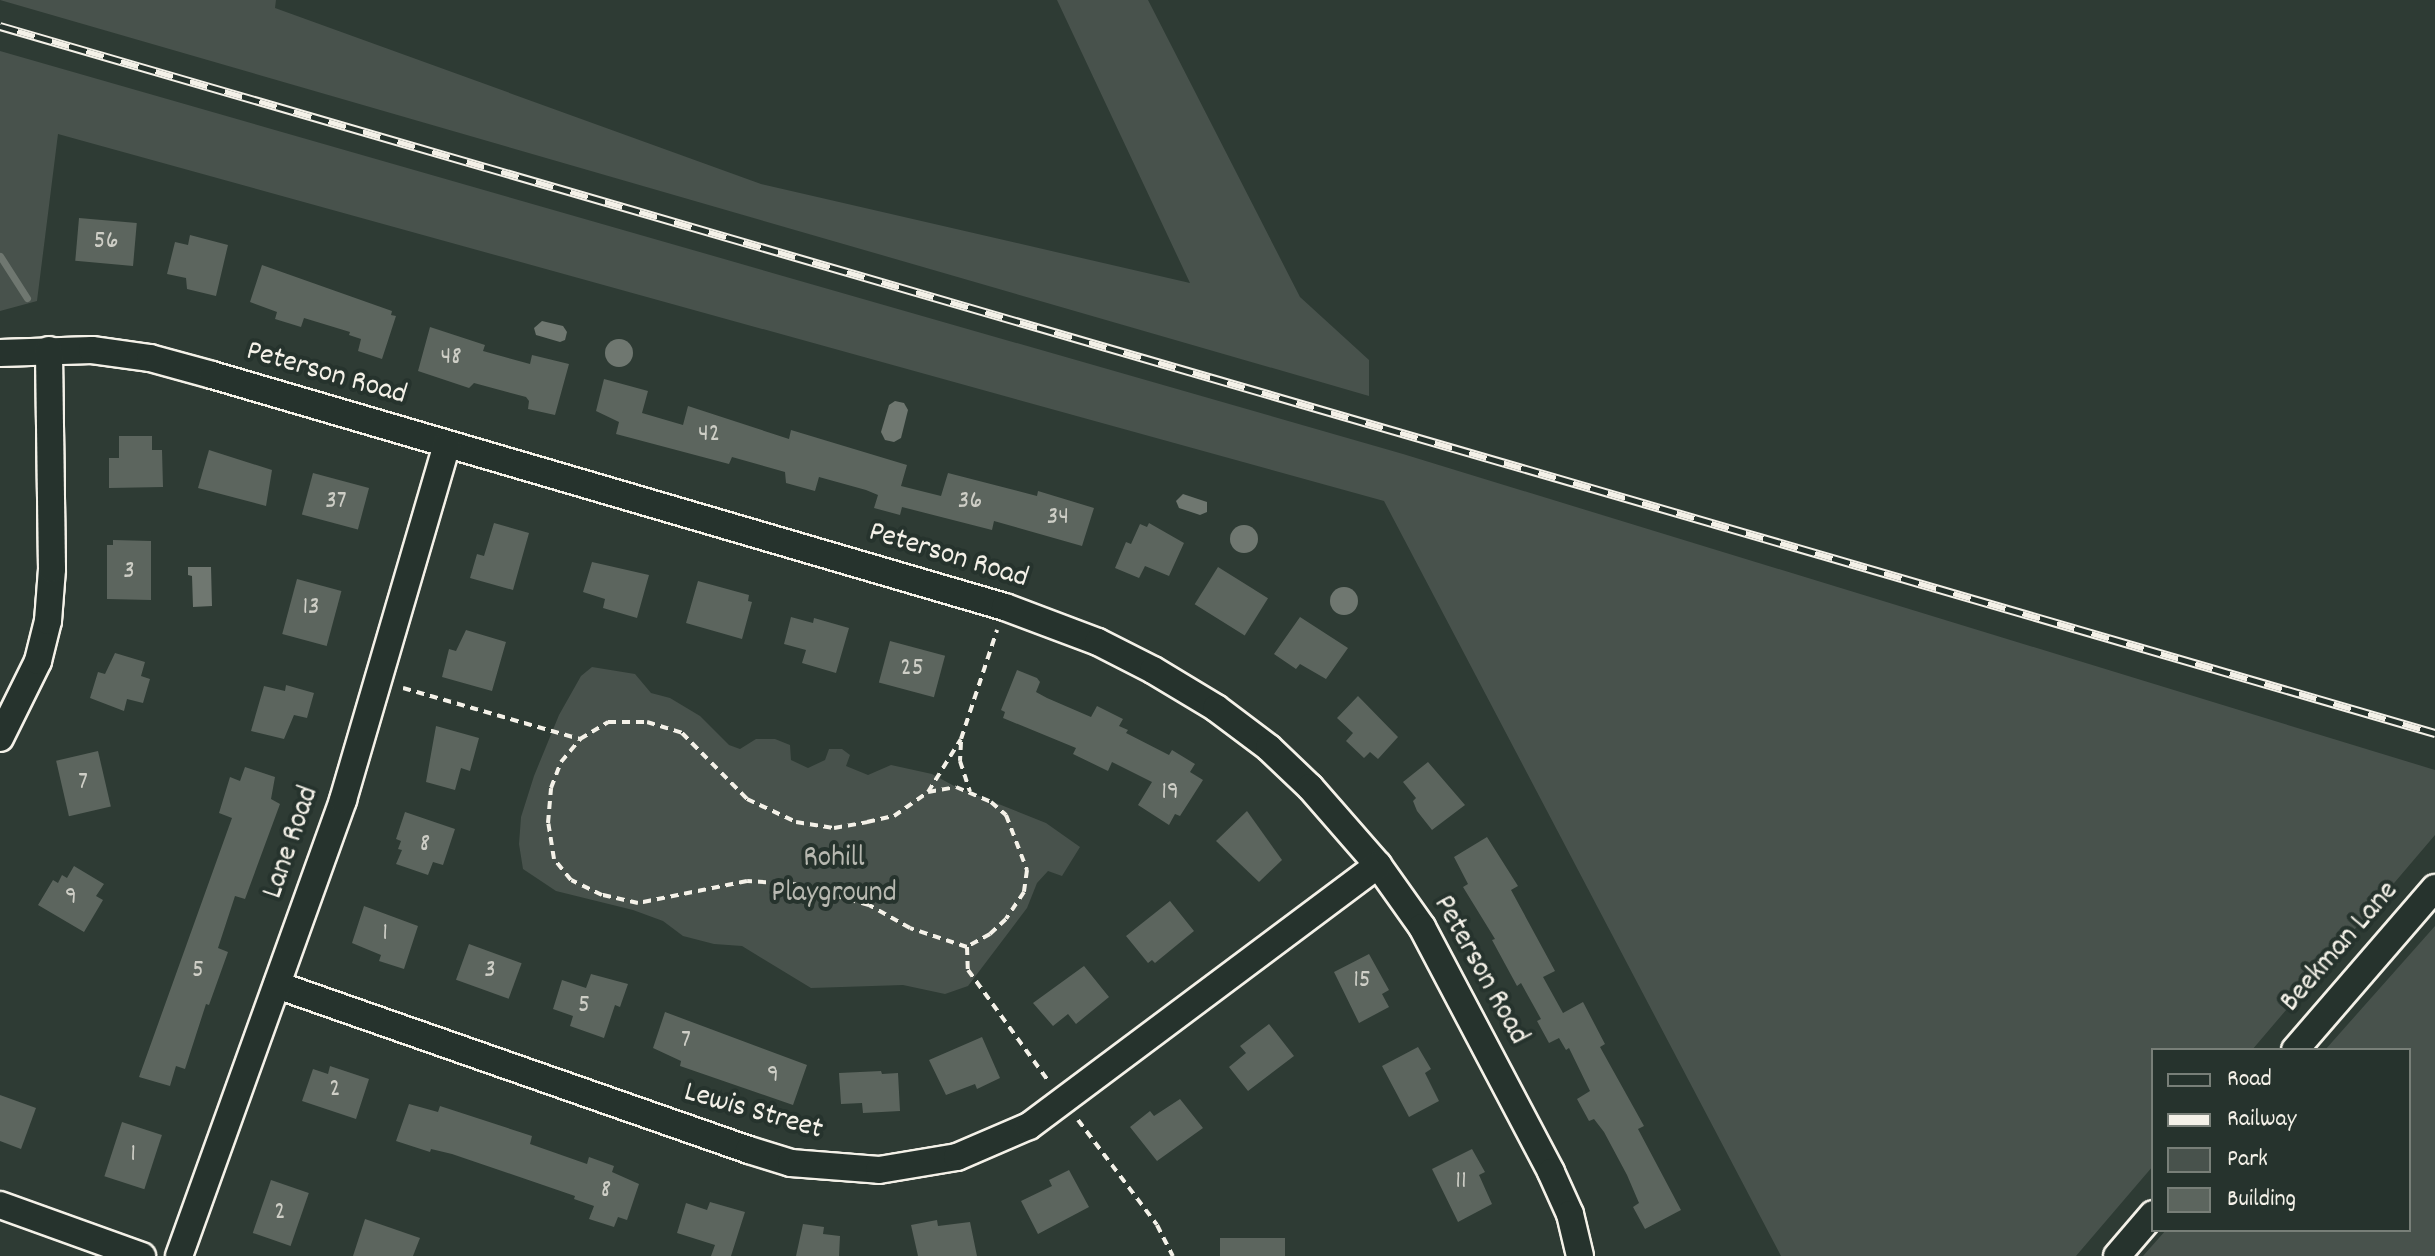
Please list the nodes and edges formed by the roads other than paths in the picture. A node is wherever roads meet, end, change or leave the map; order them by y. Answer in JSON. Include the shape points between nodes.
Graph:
{"nodes":[{"id":1,"x":49,"y":350,"type":"junction"},
{"id":2,"x":0,"y":353,"type":"edge"},
{"id":3,"x":447,"y":445,"type":"junction"},
{"id":4,"x":0,"y":738,"type":"edge"},
{"id":5,"x":1378,"y":865,"type":"junction"},
{"id":6,"x":2435,"y":888,"type":"edge"},
{"id":7,"x":277,"y":985,"type":"junction"},
{"id":8,"x":2297,"y":1048,"type":"edge"},
{"id":9,"x":0,"y":1205,"type":"edge"},
{"id":10,"x":2151,"y":1216,"type":"edge"},
{"id":11,"x":142,"y":1256,"type":"edge"},
{"id":12,"x":179,"y":1256,"type":"edge"},
{"id":13,"x":1580,"y":1256,"type":"edge"},
{"id":14,"x":2117,"y":1256,"type":"edge"}],
"edges":[{"from":1,"to":2,"type":"street","name":"Peterson Road"},
{"from":1,"to":3,"type":"street","name":"Peterson Road","via":[[150,358]]},
{"from":1,"to":4,"type":"street","via":[[48,621],[38,661]]},
{"from":3,"to":5,"type":"street","name":"Peterson Road","via":[[1005,607],[1098,642],[1216,708],[1269,748]]},
{"from":3,"to":7,"type":"street","name":"Lane Road","via":[[343,800]]},
{"from":5,"to":7,"type":"street","name":"Lewis Street","via":[[1029,1126],[957,1157],[903,1168],[836,1169],[777,1159]]},
{"from":5,"to":13,"type":"street","name":"Peterson Road","via":[[1422,927],[1551,1172],[1570,1214]]},
{"from":6,"to":8,"type":"street","name":"Beekman Lane"},
{"from":7,"to":12,"type":"street","name":"Lane Road"},
{"from":9,"to":11,"type":"street"},
{"from":10,"to":14,"type":"street"}]}
